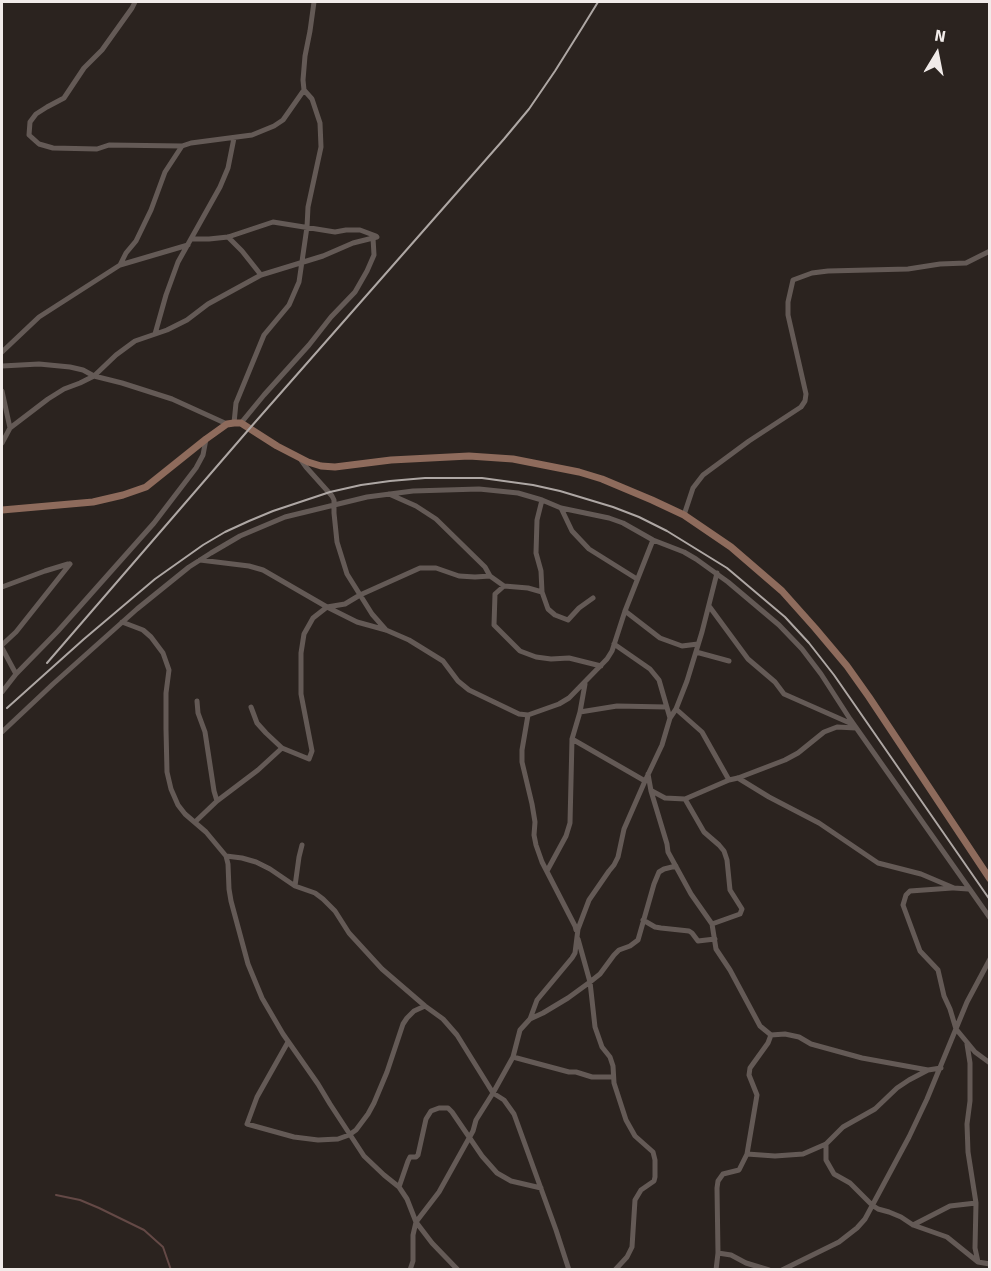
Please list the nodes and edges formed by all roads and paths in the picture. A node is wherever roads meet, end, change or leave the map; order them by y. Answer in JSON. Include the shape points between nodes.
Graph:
{"nodes":[{"id":1,"x":135,"y":2,"type":"edge"},
{"id":2,"x":314,"y":2,"type":"edge"},
{"id":3,"x":304,"y":90,"type":"junction"},
{"id":4,"x":234,"y":138,"type":"junction"},
{"id":5,"x":182,"y":146,"type":"junction"},
{"id":6,"x":307,"y":227,"type":"junction"},
{"id":7,"x":228,"y":237,"type":"junction"},
{"id":8,"x":373,"y":238,"type":"junction"},
{"id":9,"x":191,"y":239,"type":"junction"},
{"id":10,"x":188,"y":245,"type":"junction"},
{"id":11,"x":990,"y":251,"type":"edge"},
{"id":12,"x":302,"y":263,"type":"junction"},
{"id":13,"x":120,"y":265,"type":"junction"},
{"id":14,"x":261,"y":275,"type":"junction"},
{"id":15,"x":154,"y":334,"type":"junction"},
{"id":16,"x":2,"y":349,"type":"edge"},
{"id":17,"x":2,"y":366,"type":"edge"},
{"id":18,"x":94,"y":376,"type":"junction"},
{"id":19,"x":2,"y":391,"type":"edge"},
{"id":20,"x":234,"y":423,"type":"junction"},
{"id":21,"x":10,"y":428,"type":"junction"},
{"id":22,"x":206,"y":439,"type":"junction"},
{"id":23,"x":2,"y":443,"type":"edge"},
{"id":24,"x":300,"y":458,"type":"junction"},
{"id":25,"x":389,"y":494,"type":"junction"},
{"id":26,"x":542,"y":500,"type":"junction"},
{"id":27,"x":334,"y":505,"type":"junction"},
{"id":28,"x":561,"y":508,"type":"junction"},
{"id":29,"x":2,"y":510,"type":"edge"},
{"id":30,"x":684,"y":515,"type":"junction"},
{"id":31,"x":653,"y":540,"type":"junction"},
{"id":32,"x":200,"y":560,"type":"junction"},
{"id":33,"x":717,"y":573,"type":"junction"},
{"id":34,"x":490,"y":576,"type":"junction"},
{"id":35,"x":638,"y":579,"type":"junction"},
{"id":36,"x":504,"y":585,"type":"junction"},
{"id":37,"x":2,"y":587,"type":"edge"},
{"id":38,"x":542,"y":592,"type":"junction"},
{"id":39,"x":360,"y":595,"type":"junction"},
{"id":40,"x":593,"y":598,"type":"dead end"},
{"id":41,"x":709,"y":606,"type":"junction"},
{"id":42,"x":327,"y":607,"type":"junction"},
{"id":43,"x":626,"y":611,"type":"junction"},
{"id":44,"x":122,"y":622,"type":"junction"},
{"id":45,"x":386,"y":630,"type":"junction"},
{"id":46,"x":614,"y":644,"type":"junction"},
{"id":47,"x":698,"y":644,"type":"junction"},
{"id":48,"x":2,"y":646,"type":"edge"},
{"id":49,"x":696,"y":652,"type":"junction"},
{"id":50,"x":729,"y":661,"type":"dead end"},
{"id":51,"x":601,"y":666,"type":"junction"},
{"id":52,"x":16,"y":674,"type":"junction"},
{"id":53,"x":586,"y":683,"type":"junction"},
{"id":54,"x":2,"y":692,"type":"edge"},
{"id":55,"x":197,"y":700,"type":"dead end"},
{"id":56,"x":251,"y":707,"type":"dead end"},
{"id":57,"x":666,"y":707,"type":"junction"},
{"id":58,"x":676,"y":709,"type":"junction"},
{"id":59,"x":580,"y":712,"type":"junction"},
{"id":60,"x":528,"y":715,"type":"junction"},
{"id":61,"x":670,"y":718,"type":"junction"},
{"id":62,"x":855,"y":727,"type":"junction"},
{"id":63,"x":2,"y":732,"type":"edge"},
{"id":64,"x":572,"y":739,"type":"junction"},
{"id":65,"x":282,"y":748,"type":"junction"},
{"id":66,"x":648,"y":774,"type":"junction"},
{"id":67,"x":738,"y":778,"type":"junction"},
{"id":68,"x":729,"y":780,"type":"junction"},
{"id":69,"x":645,"y":781,"type":"junction"},
{"id":70,"x":651,"y":791,"type":"junction"},
{"id":71,"x":685,"y":799,"type":"junction"},
{"id":72,"x":217,"y":801,"type":"junction"},
{"id":73,"x":195,"y":822,"type":"junction"},
{"id":74,"x":302,"y":845,"type":"dead end"},
{"id":75,"x":226,"y":856,"type":"junction"},
{"id":76,"x":676,"y":866,"type":"junction"},
{"id":77,"x":547,"y":871,"type":"junction"},
{"id":78,"x":990,"y":879,"type":"edge"},
{"id":79,"x":295,"y":886,"type":"junction"},
{"id":80,"x":954,"y":888,"type":"junction"},
{"id":81,"x":968,"y":889,"type":"junction"},
{"id":82,"x":990,"y":918,"type":"edge"},
{"id":83,"x":643,"y":920,"type":"junction"},
{"id":84,"x":712,"y":924,"type":"junction"},
{"id":85,"x":577,"y":935,"type":"junction"},
{"id":86,"x":714,"y":939,"type":"junction"},
{"id":87,"x":990,"y":959,"type":"edge"},
{"id":88,"x":590,"y":982,"type":"junction"},
{"id":89,"x":425,"y":1006,"type":"junction"},
{"id":90,"x":530,"y":1019,"type":"junction"},
{"id":91,"x":956,"y":1029,"type":"junction"},
{"id":92,"x":771,"y":1035,"type":"junction"},
{"id":93,"x":288,"y":1042,"type":"junction"},
{"id":94,"x":967,"y":1044,"type":"junction"},
{"id":95,"x":513,"y":1058,"type":"junction"},
{"id":96,"x":990,"y":1063,"type":"edge"},
{"id":97,"x":941,"y":1068,"type":"junction"},
{"id":98,"x":928,"y":1070,"type":"junction"},
{"id":99,"x":613,"y":1077,"type":"junction"},
{"id":100,"x":494,"y":1093,"type":"junction"},
{"id":101,"x":349,"y":1135,"type":"junction"},
{"id":102,"x":470,"y":1137,"type":"junction"},
{"id":103,"x":826,"y":1144,"type":"junction"},
{"id":104,"x":747,"y":1154,"type":"junction"},
{"id":105,"x":399,"y":1187,"type":"junction"},
{"id":106,"x":540,"y":1188,"type":"junction"},
{"id":107,"x":976,"y":1203,"type":"junction"},
{"id":108,"x":872,"y":1205,"type":"junction"},
{"id":109,"x":416,"y":1222,"type":"junction"},
{"id":110,"x":913,"y":1225,"type":"junction"},
{"id":111,"x":718,"y":1253,"type":"junction"},
{"id":112,"x":978,"y":1262,"type":"junction"},
{"id":113,"x":990,"y":1264,"type":"edge"},
{"id":114,"x":410,"y":1269,"type":"edge"},
{"id":115,"x":458,"y":1269,"type":"edge"},
{"id":116,"x":569,"y":1269,"type":"edge"},
{"id":117,"x":615,"y":1269,"type":"edge"},
{"id":118,"x":716,"y":1269,"type":"edge"},
{"id":119,"x":770,"y":1269,"type":"edge"},
{"id":120,"x":782,"y":1269,"type":"edge"}],
"edges":[{"from":1,"to":5,"type":"street","via":[[64,98],[36,114],[30,122],[29,135],[39,144],[53,148]]},
{"from":2,"to":3,"type":"street","via":[[304,57]]},
{"from":3,"to":4,"type":"street","via":[[283,120],[252,135]]},
{"from":3,"to":6,"type":"street","via":[[312,99],[320,123],[321,147]]},
{"from":4,"to":5,"type":"street"},
{"from":4,"to":9,"type":"street","via":[[220,187]]},
{"from":5,"to":13,"type":"street","via":[[165,172],[136,241]]},
{"from":6,"to":7,"type":"street","via":[[273,222]]},
{"from":6,"to":8,"type":"street","via":[[360,231],[377,237]]},
{"from":6,"to":12,"type":"street"},
{"from":7,"to":9,"type":"street"},
{"from":7,"to":14,"type":"street"},
{"from":8,"to":12,"type":"street"},
{"from":8,"to":20,"type":"street","via":[[374,255],[355,292]]},
{"from":9,"to":10,"type":"street"},
{"from":10,"to":13,"type":"street"},
{"from":10,"to":15,"type":"street","via":[[172,275]]},
{"from":11,"to":30,"type":"street","via":[[966,263],[828,271],[793,280],[788,315],[805,401],[702,476],[693,488]]},
{"from":12,"to":14,"type":"street"},
{"from":12,"to":20,"type":"street","via":[[289,305],[264,335],[237,403]]},
{"from":13,"to":16,"type":"street","via":[[39,317]]},
{"from":14,"to":15,"type":"street","via":[[187,320]]},
{"from":15,"to":18,"type":"street","via":[[135,341]]},
{"from":17,"to":18,"type":"street","via":[[39,363],[83,370]]},
{"from":18,"to":20,"type":"street","via":[[172,399]]},
{"from":18,"to":21,"type":"street","via":[[64,390]]},
{"from":19,"to":21,"type":"street"},
{"from":20,"to":22,"type":"street"},
{"from":20,"to":24,"type":"street"},
{"from":21,"to":23,"type":"street"},
{"from":22,"to":29,"type":"street","via":[[146,487],[93,502]]},
{"from":22,"to":52,"type":"street","via":[[196,468],[154,523]]},
{"from":24,"to":27,"type":"street","via":[[330,492]]},
{"from":24,"to":30,"type":"street","via":[[335,467],[415,458],[513,459],[602,479]]},
{"from":25,"to":26,"type":"street","via":[[478,489],[518,492]]},
{"from":25,"to":27,"type":"street"},
{"from":25,"to":34,"type":"street","via":[[436,519]]},
{"from":26,"to":28,"type":"street"},
{"from":26,"to":38,"type":"street","via":[[535,541]]},
{"from":27,"to":32,"type":"street","via":[[285,517],[240,536]]},
{"from":27,"to":39,"type":"street","via":[[337,542],[347,574]]},
{"from":28,"to":31,"type":"street","via":[[623,523]]},
{"from":28,"to":35,"type":"street","via":[[572,531],[589,549]]},
{"from":30,"to":78,"type":"street","via":[[731,547],[782,591],[847,666]]},
{"from":31,"to":33,"type":"street","via":[[684,552]]},
{"from":31,"to":35,"type":"street"},
{"from":32,"to":42,"type":"street","via":[[263,570]]},
{"from":32,"to":44,"type":"street"},
{"from":33,"to":41,"type":"street"},
{"from":33,"to":62,"type":"street","via":[[802,649]]},
{"from":34,"to":36,"type":"street"},
{"from":34,"to":39,"type":"street","via":[[459,576],[436,568],[420,568]]},
{"from":35,"to":43,"type":"street"},
{"from":36,"to":38,"type":"street"},
{"from":36,"to":51,"type":"street","via":[[495,594],[494,625],[520,651]]},
{"from":37,"to":48,"type":"street","via":[[70,564]]},
{"from":38,"to":40,"type":"street","via":[[548,609],[568,620]]},
{"from":39,"to":42,"type":"street","via":[[345,604]]},
{"from":39,"to":45,"type":"street"},
{"from":41,"to":47,"type":"street"},
{"from":41,"to":62,"type":"street","via":[[753,665],[784,694]]},
{"from":42,"to":45,"type":"street","via":[[357,622]]},
{"from":42,"to":65,"type":"street","via":[[313,618],[304,634],[301,653],[301,694],[312,751],[309,759]]},
{"from":43,"to":46,"type":"street"},
{"from":43,"to":47,"type":"street","via":[[660,639],[682,646]]},
{"from":44,"to":63,"type":"street"},
{"from":44,"to":73,"type":"street","via":[[143,630],[163,653],[169,670],[167,772],[178,805]]},
{"from":45,"to":60,"type":"street","via":[[443,662],[469,690]]},
{"from":46,"to":51,"type":"street"},
{"from":46,"to":57,"type":"street","via":[[650,669],[659,680]]},
{"from":47,"to":49,"type":"street"},
{"from":48,"to":52,"type":"street"},
{"from":49,"to":50,"type":"street"},
{"from":49,"to":58,"type":"street"},
{"from":51,"to":53,"type":"street"},
{"from":52,"to":54,"type":"street"},
{"from":53,"to":59,"type":"street"},
{"from":53,"to":60,"type":"street","via":[[559,704]]},
{"from":55,"to":72,"type":"street"},
{"from":56,"to":65,"type":"street","via":[[257,723]]},
{"from":57,"to":59,"type":"street","via":[[617,706]]},
{"from":57,"to":61,"type":"street"},
{"from":58,"to":61,"type":"street"},
{"from":58,"to":68,"type":"street","via":[[702,732]]},
{"from":59,"to":64,"type":"street"},
{"from":60,"to":77,"type":"street","via":[[522,762],[536,846]]},
{"from":61,"to":66,"type":"street"},
{"from":62,"to":67,"type":"street","via":[[824,732],[785,760]]},
{"from":62,"to":81,"type":"street"},
{"from":64,"to":69,"type":"street"},
{"from":64,"to":77,"type":"street","via":[[570,823]]},
{"from":65,"to":72,"type":"street"},
{"from":66,"to":69,"type":"street"},
{"from":66,"to":70,"type":"street"},
{"from":67,"to":68,"type":"street"},
{"from":67,"to":80,"type":"street","via":[[819,823],[878,863]]},
{"from":68,"to":71,"type":"street"},
{"from":69,"to":85,"type":"street","via":[[624,830],[618,857],[589,900]]},
{"from":70,"to":71,"type":"street","via":[[665,798]]},
{"from":70,"to":76,"type":"street","via":[[668,852]]},
{"from":71,"to":84,"type":"street","via":[[704,832],[724,851],[730,890],[742,909],[740,914]]},
{"from":72,"to":73,"type":"street"},
{"from":73,"to":75,"type":"street"},
{"from":74,"to":79,"type":"street"},
{"from":75,"to":79,"type":"street","via":[[256,862]]},
{"from":75,"to":93,"type":"street","via":[[231,901],[248,964],[267,1008]]},
{"from":76,"to":83,"type":"street","via":[[658,872]]},
{"from":76,"to":84,"type":"street"},
{"from":77,"to":85,"type":"street"},
{"from":79,"to":89,"type":"street","via":[[323,899],[382,969]]},
{"from":80,"to":81,"type":"street"},
{"from":80,"to":91,"type":"street","via":[[910,891],[903,905],[920,951],[938,970]]},
{"from":81,"to":82,"type":"street"},
{"from":83,"to":86,"type":"street","via":[[661,928],[689,931],[698,941]]},
{"from":83,"to":88,"type":"street","via":[[638,940],[619,950]]},
{"from":84,"to":86,"type":"street"},
{"from":85,"to":88,"type":"street"},
{"from":85,"to":90,"type":"street","via":[[575,953],[537,1000]]},
{"from":86,"to":92,"type":"street","via":[[760,1026]]},
{"from":87,"to":91,"type":"street"},
{"from":88,"to":90,"type":"street"},
{"from":88,"to":99,"type":"street","via":[[595,1027],[610,1057]]},
{"from":89,"to":100,"type":"street","via":[[457,1035]]},
{"from":89,"to":101,"type":"street","via":[[407,1018],[374,1103]]},
{"from":90,"to":95,"type":"street","via":[[520,1030]]},
{"from":91,"to":94,"type":"street"},
{"from":91,"to":97,"type":"street"},
{"from":92,"to":98,"type":"street","via":[[799,1037],[862,1058]]},
{"from":92,"to":104,"type":"street","via":[[750,1068],[757,1095]]},
{"from":93,"to":101,"type":"street"},
{"from":93,"to":101,"type":"street","via":[[257,1097],[247,1124],[318,1140]]},
{"from":94,"to":96,"type":"street"},
{"from":94,"to":107,"type":"street","via":[[968,1152]]},
{"from":95,"to":99,"type":"street","via":[[592,1077]]},
{"from":95,"to":100,"type":"street"},
{"from":97,"to":98,"type":"street"},
{"from":97,"to":108,"type":"street"},
{"from":98,"to":103,"type":"street","via":[[843,1127]]},
{"from":99,"to":117,"type":"street","via":[[626,1120],[635,1136],[654,1154],[655,1178],[637,1195],[632,1247]]},
{"from":100,"to":102,"type":"street"},
{"from":100,"to":106,"type":"street","via":[[514,1114]]},
{"from":101,"to":105,"type":"street","via":[[364,1156]]},
{"from":102,"to":105,"type":"street","via":[[448,1108],[431,1111],[418,1155],[410,1157]]},
{"from":102,"to":106,"type":"street","via":[[503,1177]]},
{"from":102,"to":109,"type":"street","via":[[440,1192]]},
{"from":103,"to":104,"type":"street","via":[[796,1155]]},
{"from":103,"to":108,"type":"street","via":[[826,1160],[834,1174]]},
{"from":104,"to":111,"type":"street","via":[[739,1170],[723,1174],[718,1181]]},
{"from":105,"to":109,"type":"street"},
{"from":106,"to":116,"type":"street"},
{"from":107,"to":110,"type":"street","via":[[950,1206]]},
{"from":107,"to":112,"type":"street"},
{"from":108,"to":110,"type":"street"},
{"from":108,"to":120,"type":"street","via":[[866,1219],[839,1242]]},
{"from":109,"to":114,"type":"street"},
{"from":109,"to":115,"type":"street"},
{"from":110,"to":112,"type":"street","via":[[946,1237]]},
{"from":111,"to":118,"type":"street"},
{"from":111,"to":119,"type":"street"},
{"from":112,"to":113,"type":"street"}]}
